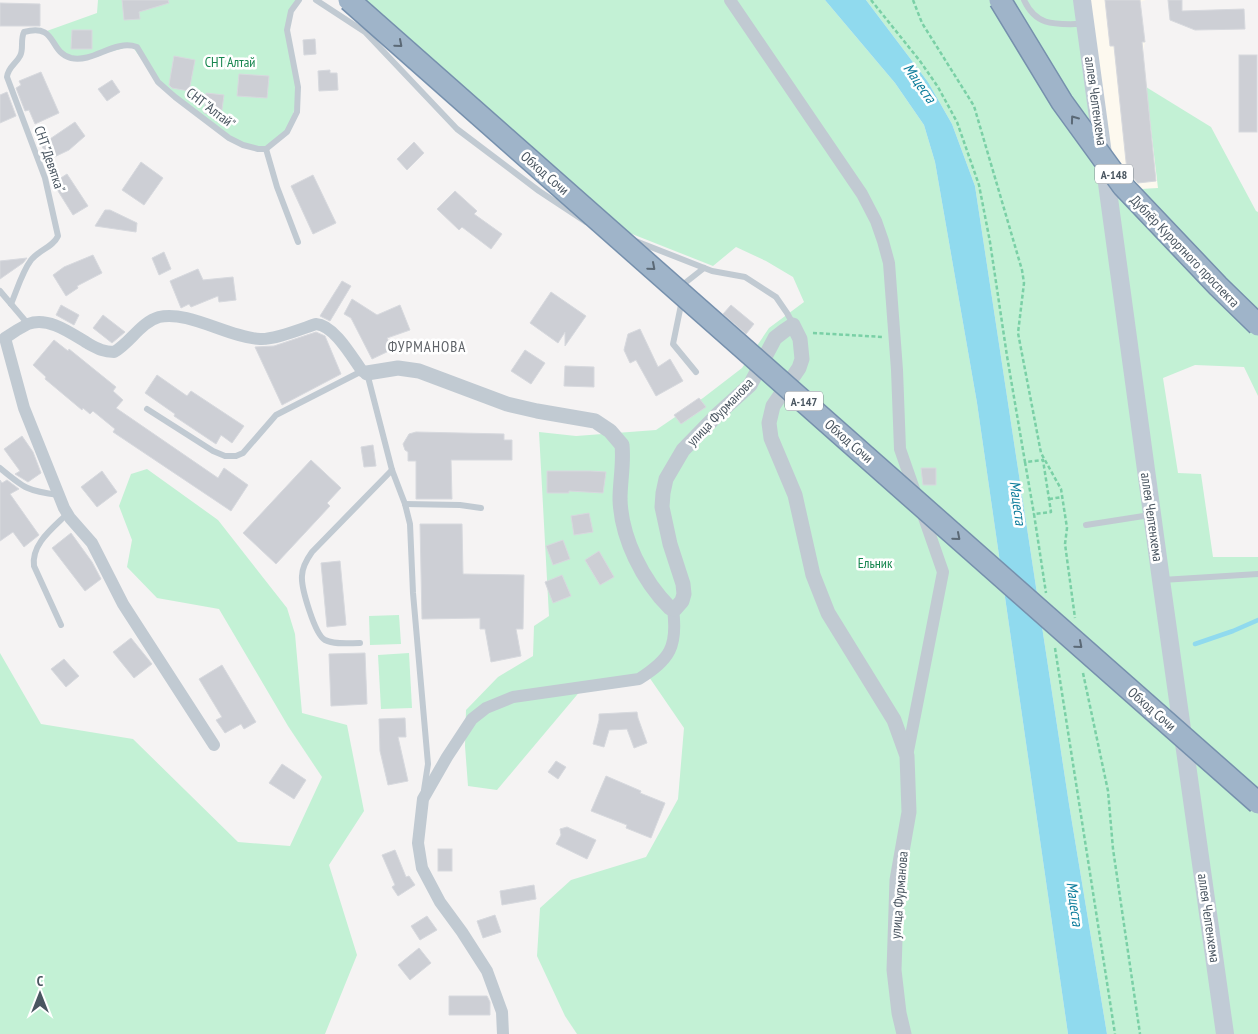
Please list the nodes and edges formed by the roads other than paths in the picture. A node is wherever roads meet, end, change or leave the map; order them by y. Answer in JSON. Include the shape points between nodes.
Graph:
{"nodes":[{"id":1,"x":299,"y":0,"type":"edge"},
{"id":2,"x":316,"y":0,"type":"edge"},
{"id":3,"x":349,"y":0,"type":"edge"},
{"id":4,"x":730,"y":0,"type":"edge"},
{"id":5,"x":1000,"y":0,"type":"edge"},
{"id":6,"x":1024,"y":0,"type":"edge"},
{"id":7,"x":1082,"y":0,"type":"edge"},
{"id":8,"x":1086,"y":24,"type":"junction"},
{"id":9,"x":44,"y":32,"type":"joint"},
{"id":10,"x":266,"y":148,"type":"junction"},
{"id":11,"x":298,"y":242,"type":"dead end"},
{"id":12,"x":704,"y":268,"type":"junction"},
{"id":13,"x":0,"y":291,"type":"edge"},
{"id":14,"x":10,"y":304,"type":"junction"},
{"id":15,"x":28,"y":324,"type":"junction"},
{"id":16,"x":1258,"y":325,"type":"edge"},
{"id":17,"x":795,"y":329,"type":"junction"},
{"id":18,"x":2,"y":339,"type":"edge"},
{"id":19,"x":365,"y":372,"type":"junction"},
{"id":20,"x":696,"y":372,"type":"dead end"},
{"id":21,"x":147,"y":409,"type":"dead end"},
{"id":22,"x":0,"y":468,"type":"edge"},
{"id":23,"x":392,"y":470,"type":"junction"},
{"id":24,"x":59,"y":495,"type":"junction"},
{"id":25,"x":405,"y":504,"type":"junction"},
{"id":26,"x":481,"y":508,"type":"dead end"},
{"id":27,"x":68,"y":514,"type":"junction"},
{"id":28,"x":1152,"y":515,"type":"junction"},
{"id":29,"x":1086,"y":525,"type":"dead end"},
{"id":30,"x":1258,"y":574,"type":"edge"},
{"id":31,"x":1161,"y":580,"type":"junction"},
{"id":32,"x":673,"y":609,"type":"junction"},
{"id":33,"x":61,"y":625,"type":"dead end"},
{"id":34,"x":360,"y":643,"type":"dead end"},
{"id":35,"x":214,"y":745,"type":"dead end"},
{"id":36,"x":907,"y":756,"type":"junction"},
{"id":37,"x":422,"y":799,"type":"junction"},
{"id":38,"x":1258,"y":802,"type":"edge"},
{"id":39,"x":502,"y":1034,"type":"edge"},
{"id":40,"x":904,"y":1034,"type":"edge"},
{"id":41,"x":1226,"y":1034,"type":"edge"}],
"edges":[{"from":1,"to":10,"type":"lane","via":[[291,11],[288,30],[298,87],[297,112],[288,132]]},
{"from":2,"to":12,"type":"lane","via":[[365,32],[457,128],[539,191],[588,224]]},
{"from":3,"to":38,"type":"highway","name":"Обход Сочи","number":"А-147","one_way":true,"bridge":true},
{"from":4,"to":36,"type":"street","name":"улица Фурманова","via":[[862,194],[876,221],[889,263],[900,449],[943,572]]},
{"from":16,"to":5,"type":"highway","name":"Дублёр Курортного проспекта","number":"А-148","one_way":true,"bridge":true,"via":[[1123,186],[1062,102]]},
{"from":6,"to":8,"type":"lane","via":[[1029,11],[1046,23]]},
{"from":7,"to":8,"type":"main road","name":"аллея Челтенхема"},
{"from":8,"to":28,"type":"main road","name":"аллея Челтенхема"},
{"from":9,"to":10,"type":"lane","name":"СНТ \"Алтай\"","via":[[61,52],[72,58],[90,57],[115,47],[137,47],[158,82],[175,97],[229,138],[243,145]]},
{"from":9,"to":14,"type":"lane","name":"СНТ \"Девятка\"","via":[[24,32],[21,55],[7,77],[46,178],[58,236],[32,259]]},
{"from":10,"to":11,"type":"lane"},
{"from":12,"to":17,"type":"lane","via":[[745,277],[776,297]]},
{"from":12,"to":20,"type":"lane","via":[[685,283],[673,344]]},
{"from":13,"to":14,"type":"lane"},
{"from":14,"to":15,"type":"lane"},
{"from":15,"to":18,"type":"street"},
{"from":15,"to":19,"type":"street","via":[[36,322],[57,326],[104,352],[114,352],[142,328],[159,318],[172,316],[260,339],[316,324],[332,331]]},
{"from":17,"to":32,"type":"street","name":"улица Фурманова","via":[[784,330],[775,338],[750,385],[683,450],[666,478],[662,507],[684,594],[679,606]]},
{"from":17,"to":36,"type":"street","name":"улица Фурманова","via":[[800,339],[802,359],[773,406],[769,423],[771,438],[795,495],[813,575],[828,613],[894,720]]},
{"from":18,"to":24,"type":"street","via":[[24,408]]},
{"from":19,"to":21,"type":"lane","via":[[276,415],[250,448],[236,456],[213,451]]},
{"from":19,"to":23,"type":"lane"},
{"from":19,"to":32,"type":"street","via":[[398,368],[419,371],[507,404],[594,421],[610,431],[622,445],[620,498],[626,531],[650,584]]},
{"from":22,"to":24,"type":"lane","via":[[25,488]]},
{"from":23,"to":25,"type":"lane"},
{"from":23,"to":34,"type":"lane","via":[[312,552],[302,574],[302,586],[316,630],[322,638],[332,642]]},
{"from":24,"to":27,"type":"street"},
{"from":25,"to":26,"type":"lane"},
{"from":25,"to":37,"type":"lane","via":[[410,524],[412,593],[428,764]]},
{"from":27,"to":33,"type":"lane","via":[[37,546],[34,560]]},
{"from":27,"to":35,"type":"street","via":[[92,543],[123,604]]},
{"from":28,"to":29,"type":"lane"},
{"from":28,"to":31,"type":"main road","name":"аллея Челтенхема"},
{"from":30,"to":31,"type":"lane"},
{"from":31,"to":41,"type":"main road","name":"аллея Челтенхема"},
{"from":32,"to":37,"type":"street","via":[[671,652],[656,668],[639,679],[513,697],[486,708],[472,720]]},
{"from":36,"to":40,"type":"street","name":"улица Фурманова","via":[[908,812],[897,880],[894,970]]},
{"from":37,"to":39,"type":"street","via":[[418,843],[422,868],[440,902],[487,971],[502,1012]]}]}
